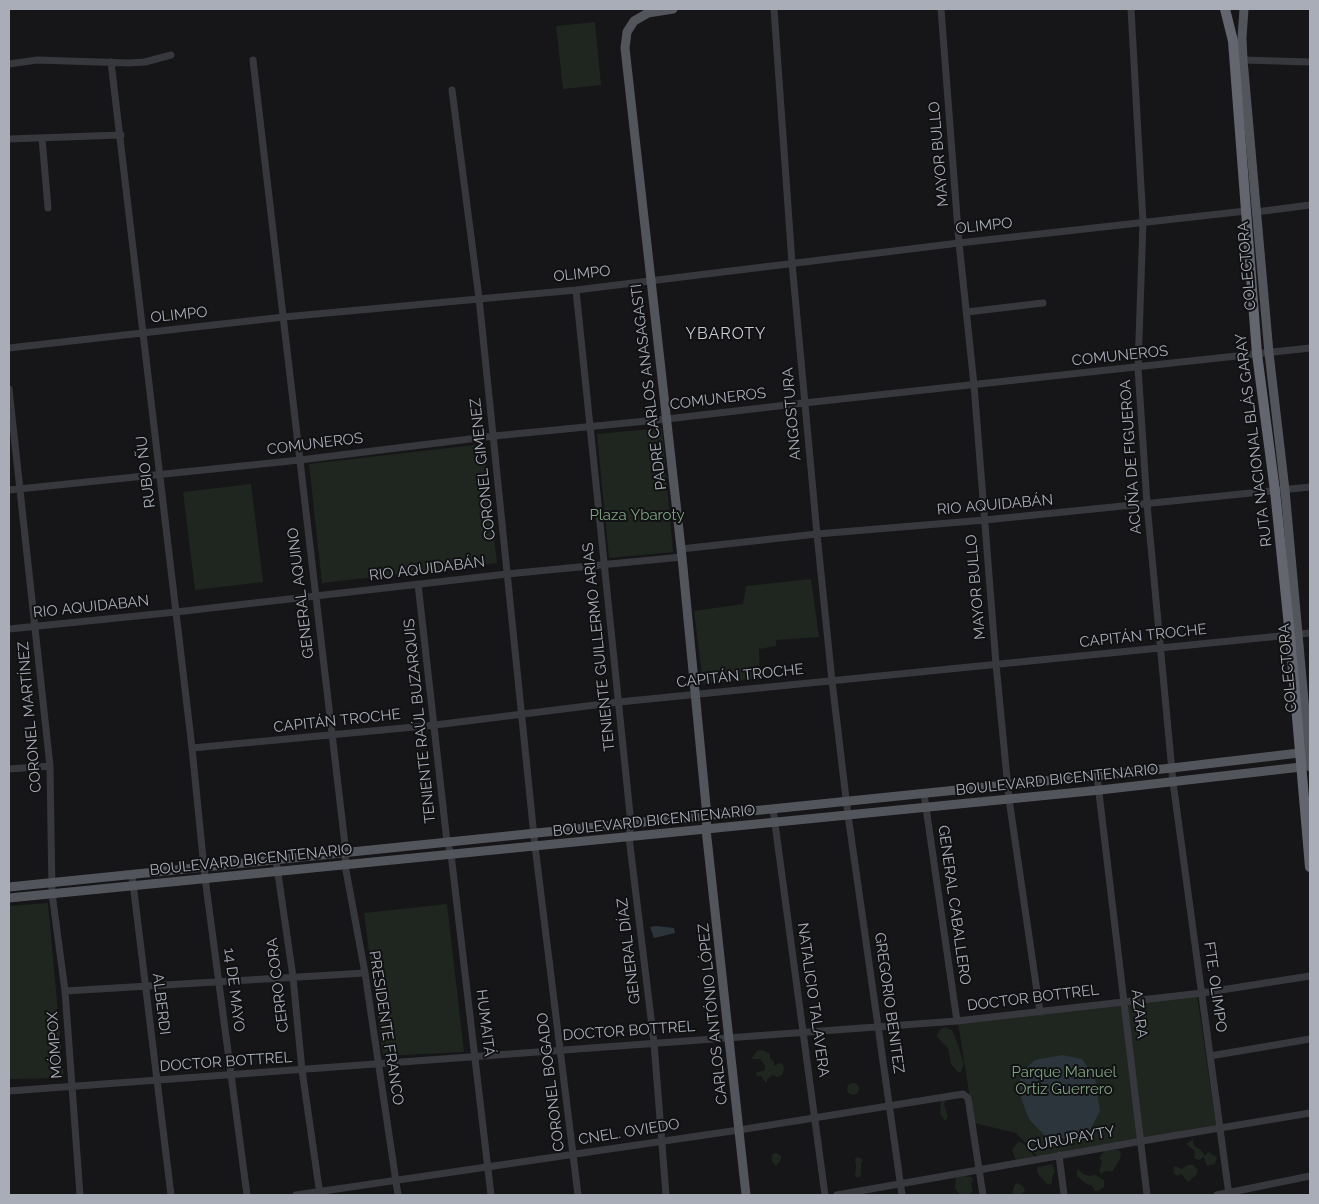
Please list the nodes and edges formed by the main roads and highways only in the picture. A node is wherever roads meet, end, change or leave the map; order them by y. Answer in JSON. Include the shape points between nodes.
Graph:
{"nodes":[{"id":1,"x":673,"y":9,"type":"edge"},
{"id":2,"x":1225,"y":9,"type":"edge"},
{"id":3,"x":1244,"y":9,"type":"edge"},
{"id":4,"x":1251,"y":212,"type":"junction"},
{"id":5,"x":1280,"y":490,"type":"junction"},
{"id":6,"x":1306,"y":752,"type":"edge"},
{"id":7,"x":1308,"y":767,"type":"edge"},
{"id":8,"x":707,"y":816,"type":"junction"},
{"id":9,"x":706,"y":829,"type":"junction"},
{"id":10,"x":1310,"y":867,"type":"edge"},
{"id":11,"x":9,"y":887,"type":"edge"},
{"id":12,"x":9,"y":898,"type":"edge"},
{"id":13,"x":746,"y":1195,"type":"edge"}],
"edges":[{"from":1,"to":8,"type":"main road","name":"PADRE CARLOS ANASAGASTI","via":[[648,13],[634,21],[627,32],[625,48],[682,553]]},
{"from":2,"to":4,"type":"highway","name":"RUTA NACIONAL BLÁS GARAY","via":[[1232,41]]},
{"from":3,"to":4,"type":"main road","name":"COLECTORA","via":[[1242,38]]},
{"from":4,"to":5,"type":"main road","name":"COLECTORA","via":[[1269,353]]},
{"from":4,"to":5,"type":"highway","name":"RUTA NACIONAL BLÁS GARAY","via":[[1257,354]]},
{"from":5,"to":6,"type":"highway","name":"RUTA NACIONAL BLÁS GARAY"},
{"from":6,"to":7,"type":"highway","name":"RUTA NACIONAL BLÁS GARAY"},
{"from":6,"to":8,"type":"main road","name":"BOULEVARD BICENTENARIO"},
{"from":7,"to":9,"type":"main road","name":"BOULEVARD BICENTENARIO"},
{"from":7,"to":10,"type":"highway","name":"RUTA NACIONAL BLÁS GARAY"},
{"from":8,"to":9,"type":"main road","name":"PADRE CARLOS ANASAGASTI"},
{"from":8,"to":11,"type":"main road","name":"BOULEVARD BICENTENARIO"},
{"from":9,"to":12,"type":"main road","name":"BOULEVARD BICENTENARIO"},
{"from":9,"to":13,"type":"main road","name":"CARLOS ANTÓNIO LÓPEZ"}]}
